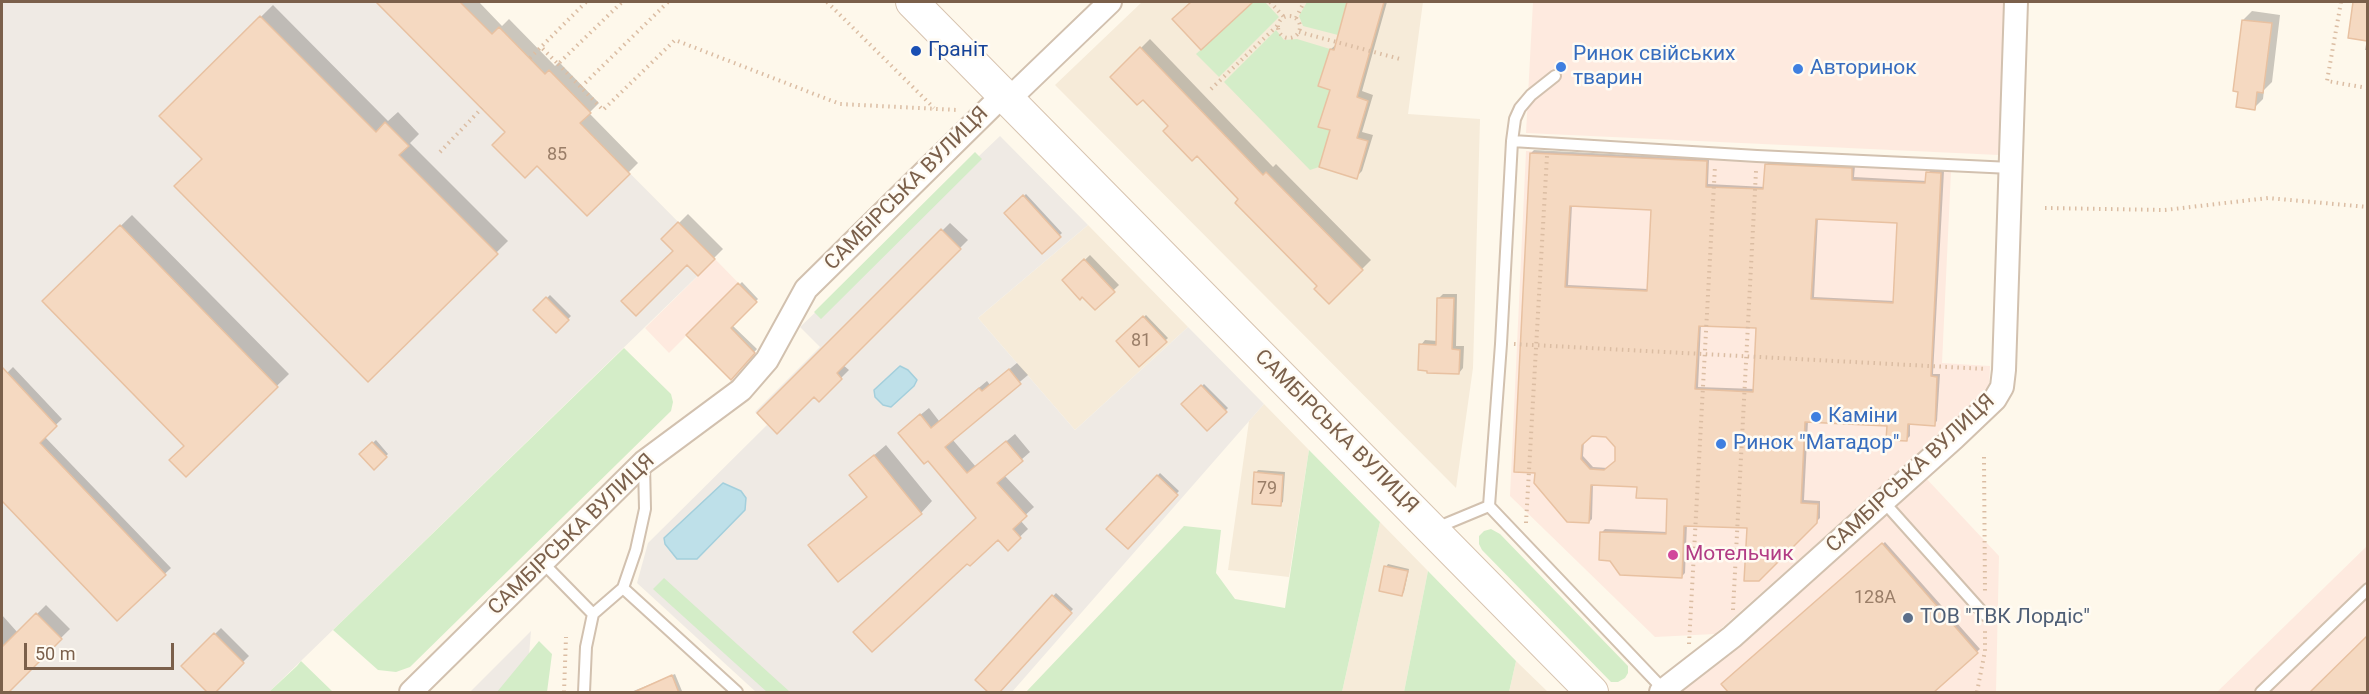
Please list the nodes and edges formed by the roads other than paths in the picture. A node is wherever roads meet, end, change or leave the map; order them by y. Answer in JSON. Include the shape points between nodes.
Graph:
{"nodes":[{"id":1,"x":912,"y":2,"type":"edge"},
{"id":2,"x":2016,"y":2,"type":"edge"},
{"id":3,"x":1104,"y":4,"type":"edge"},
{"id":4,"x":1555,"y":76,"type":"dead end"},
{"id":5,"x":999,"y":102,"type":"junction"},
{"id":6,"x":1512,"y":141,"type":"junction"},
{"id":7,"x":2011,"y":168,"type":"junction"},
{"id":8,"x":644,"y":462,"type":"junction"},
{"id":9,"x":1883,"y":501,"type":"junction"},
{"id":10,"x":1489,"y":506,"type":"junction"},
{"id":11,"x":1432,"y":530,"type":"junction"},
{"id":12,"x":542,"y":562,"type":"junction"},
{"id":13,"x":622,"y":588,"type":"junction"},
{"id":14,"x":2367,"y":590,"type":"edge"},
{"id":15,"x":593,"y":614,"type":"junction"},
{"id":16,"x":1985,"y":615,"type":"road end"},
{"id":17,"x":1663,"y":691,"type":"edge"},
{"id":18,"x":411,"y":693,"type":"edge"},
{"id":19,"x":584,"y":693,"type":"edge"},
{"id":20,"x":737,"y":693,"type":"edge"},
{"id":21,"x":1592,"y":693,"type":"edge"},
{"id":22,"x":2261,"y":693,"type":"edge"}],
"edges":[{"from":1,"to":5,"type":"main road","name":"САМБІРСЬКА ВУЛИЦЯ"},
{"from":2,"to":7,"type":"street","name":"САМБІРСЬКА ВУЛИЦЯ"},
{"from":3,"to":5,"type":"street"},
{"from":4,"to":6,"type":"lane","via":[[1520,108]]},
{"from":5,"to":8,"type":"street","name":"САМБІРСЬКА ВУЛИЦЯ","via":[[806,289],[767,360],[741,390]]},
{"from":5,"to":11,"type":"main road","name":"САМБІРСЬКА ВУЛИЦЯ"},
{"from":6,"to":7,"type":"lane"},
{"from":6,"to":10,"type":"lane"},
{"from":7,"to":9,"type":"street","name":"САМБІРСЬКА ВУЛИЦЯ","via":[[2002,387],[1995,399]]},
{"from":8,"to":12,"type":"street","name":"САМБІРСЬКА ВУЛИЦЯ"},
{"from":8,"to":13,"type":"lane","via":[[645,509]]},
{"from":9,"to":16,"type":"lane"},
{"from":9,"to":17,"type":"street","name":"САМБІРСЬКА ВУЛИЦЯ","via":[[1732,637]]},
{"from":10,"to":11,"type":"lane"},
{"from":10,"to":17,"type":"lane"},
{"from":11,"to":21,"type":"main road","name":"САМБІРСЬКА ВУЛИЦЯ"},
{"from":12,"to":15,"type":"lane"},
{"from":12,"to":18,"type":"street","name":"САМБІРСЬКА ВУЛИЦЯ"},
{"from":13,"to":15,"type":"lane"},
{"from":13,"to":20,"type":"lane"},
{"from":14,"to":22,"type":"lane"},
{"from":15,"to":19,"type":"lane","via":[[586,647]]}]}
